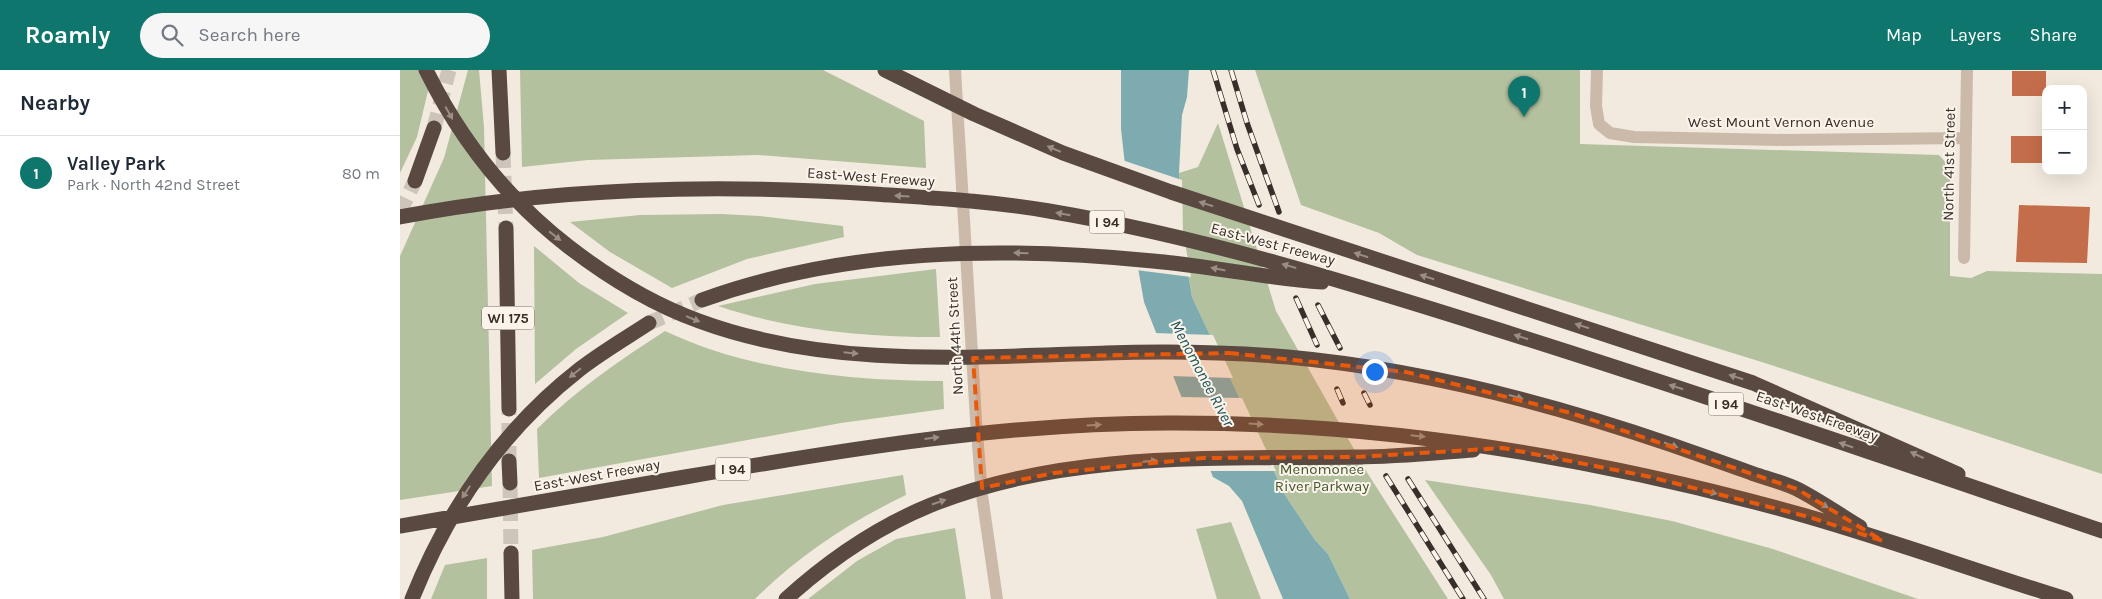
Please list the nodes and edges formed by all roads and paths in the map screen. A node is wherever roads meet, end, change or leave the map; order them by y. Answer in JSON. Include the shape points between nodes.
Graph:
{"nodes":[{"id":1,"x":426,"y":70,"type":"edge"},
{"id":2,"x":499,"y":70,"type":"edge"},
{"id":3,"x":885,"y":70,"type":"edge"},
{"id":4,"x":955,"y":70,"type":"edge"},
{"id":5,"x":1597,"y":70,"type":"edge"},
{"id":6,"x":1966,"y":70,"type":"edge"},
{"id":7,"x":434,"y":128,"type":"tunnel mouth"},
{"id":8,"x":1966,"y":138,"type":"junction"},
{"id":9,"x":503,"y":153,"type":"tunnel mouth"},
{"id":10,"x":414,"y":181,"type":"tunnel mouth"},
{"id":11,"x":400,"y":217,"type":"edge"},
{"id":12,"x":506,"y":228,"type":"tunnel mouth"},
{"id":13,"x":1964,"y":258,"type":"dead end"},
{"id":14,"x":1353,"y":284,"type":"junction"},
{"id":15,"x":702,"y":300,"type":"tunnel mouth"},
{"id":16,"x":649,"y":323,"type":"tunnel mouth"},
{"id":17,"x":509,"y":409,"type":"tunnel mouth"},
{"id":18,"x":1503,"y":448,"type":"junction"},
{"id":19,"x":509,"y":461,"type":"tunnel mouth"},
{"id":20,"x":510,"y":483,"type":"tunnel mouth"},
{"id":21,"x":2025,"y":505,"type":"junction"},
{"id":22,"x":400,"y":526,"type":"edge"},
{"id":23,"x":2102,"y":530,"type":"edge"},
{"id":24,"x":1882,"y":541,"type":"junction"},
{"id":25,"x":511,"y":553,"type":"tunnel mouth"},
{"id":26,"x":412,"y":599,"type":"edge"},
{"id":27,"x":512,"y":599,"type":"edge"},
{"id":28,"x":786,"y":599,"type":"edge"},
{"id":29,"x":997,"y":599,"type":"edge"},
{"id":30,"x":2066,"y":599,"type":"edge"}],
"edges":[{"from":1,"to":24,"type":"highway","one_way":true,"via":[[451,118],[482,160],[547,230],[600,270],[648,299],[697,321],[748,337],[804,348],[869,355],[918,358],[1172,352],[1268,356],[1372,367],[1469,385],[1633,432],[1797,489]]},
{"from":2,"to":9,"type":"highway"},
{"from":21,"to":3,"type":"highway","one_way":true,"via":[[1754,383],[1171,192],[1063,153]]},
{"from":4,"to":29,"type":"street","name":"North 44th Street","via":[[976,420]]},
{"from":5,"to":8,"type":"street","name":"West Mount Vernon Avenue","via":[[1598,124],[1610,133],[1785,140]]},
{"from":6,"to":8,"type":"street","name":"North 41st Street"},
{"from":7,"to":10,"type":"highway"},
{"from":8,"to":13,"type":"street","name":"North 41st Street"},
{"from":14,"to":11,"type":"highway","name":"East-West Freeway","number":"I 94","one_way":true,"via":[[1222,248],[1101,220],[982,203],[856,193],[708,188],[588,193],[471,205]]},
{"from":12,"to":17,"type":"highway","number":"WI 175"},
{"from":14,"to":15,"type":"highway","one_way":true,"via":[[1251,276],[1155,261],[1054,254],[954,254],[860,263],[770,278]]},
{"from":21,"to":14,"type":"highway","name":"East-West Freeway","number":"I 94","one_way":true},
{"from":16,"to":26,"type":"highway","one_way":true,"via":[[581,368],[552,392],[497,450],[452,513]]},
{"from":22,"to":18,"type":"highway","name":"East-West Freeway","number":"I 94","one_way":true,"via":[[884,444],[1047,427],[1249,424],[1365,431]]},
{"from":18,"to":24,"type":"highway","name":"East-West Freeway","number":"I 94","one_way":true,"via":[[1665,480],[1809,517]]},
{"from":28,"to":18,"type":"highway","one_way":true,"via":[[838,557],[895,522],[931,505],[1010,481],[1100,466],[1203,458],[1356,457]]},
{"from":19,"to":20,"type":"highway"},
{"from":21,"to":23,"type":"highway","name":"East-West Freeway","number":"I 94"},
{"from":24,"to":30,"type":"highway","name":"East-West Freeway","number":"I 94"},
{"from":25,"to":27,"type":"highway"}]}
